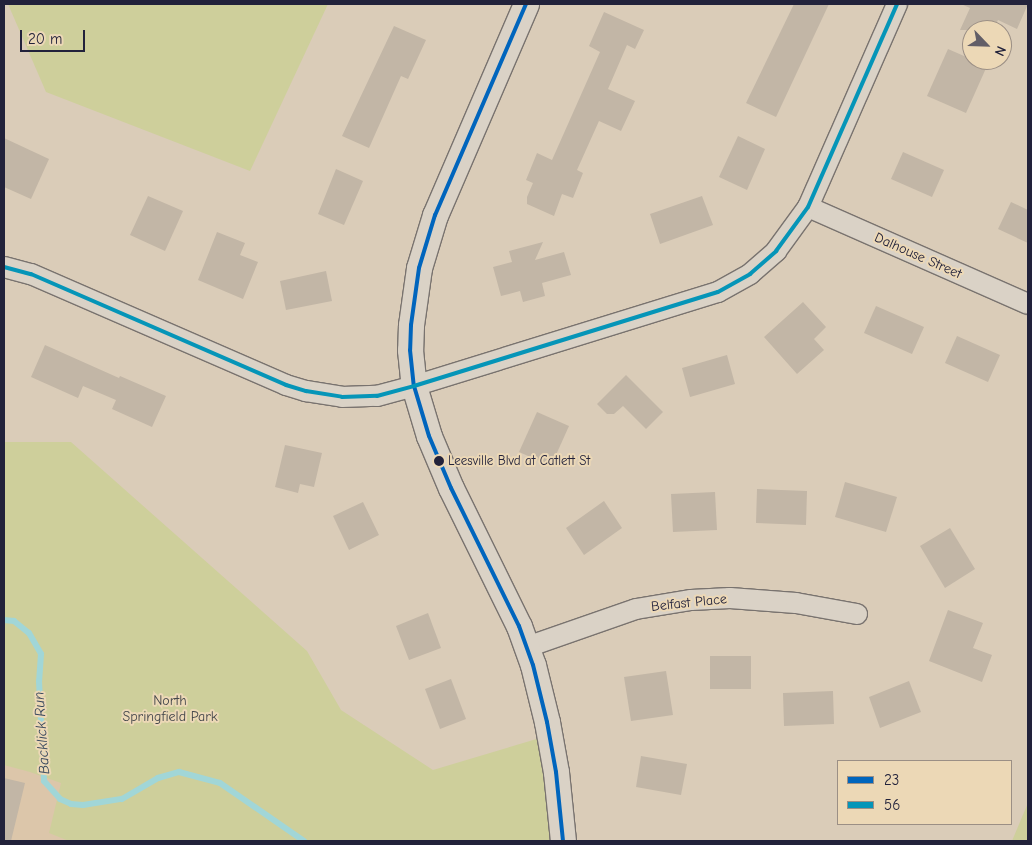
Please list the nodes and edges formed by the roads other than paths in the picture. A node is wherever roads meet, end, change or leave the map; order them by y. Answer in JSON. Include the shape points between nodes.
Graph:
{"nodes":[{"id":1,"x":526,"y":4,"type":"edge"},
{"id":2,"x":897,"y":4,"type":"edge"},
{"id":3,"x":808,"y":206,"type":"junction"},
{"id":4,"x":4,"y":267,"type":"edge"},
{"id":5,"x":1028,"y":304,"type":"edge"},
{"id":6,"x":414,"y":386,"type":"junction"},
{"id":7,"x":857,"y":614,"type":"dead end"},
{"id":8,"x":527,"y":647,"type":"junction"},
{"id":9,"x":563,"y":841,"type":"edge"}],
"edges":[{"from":1,"to":6,"type":"street","via":[[426,241],[411,326]]},
{"from":2,"to":3,"type":"street"},
{"from":3,"to":5,"type":"street","name":"Dalhouse Street"},
{"from":3,"to":6,"type":"street","via":[[776,251],[750,274],[718,292]]},
{"from":4,"to":6,"type":"street","via":[[32,274],[299,389],[351,397],[377,396]]},
{"from":6,"to":8,"type":"street","via":[[428,436]]},
{"from":7,"to":8,"type":"street","name":"Belfast Place","via":[[796,603],[730,598],[691,600],[636,609]]},
{"from":8,"to":9,"type":"street","via":[[548,722]]}]}
